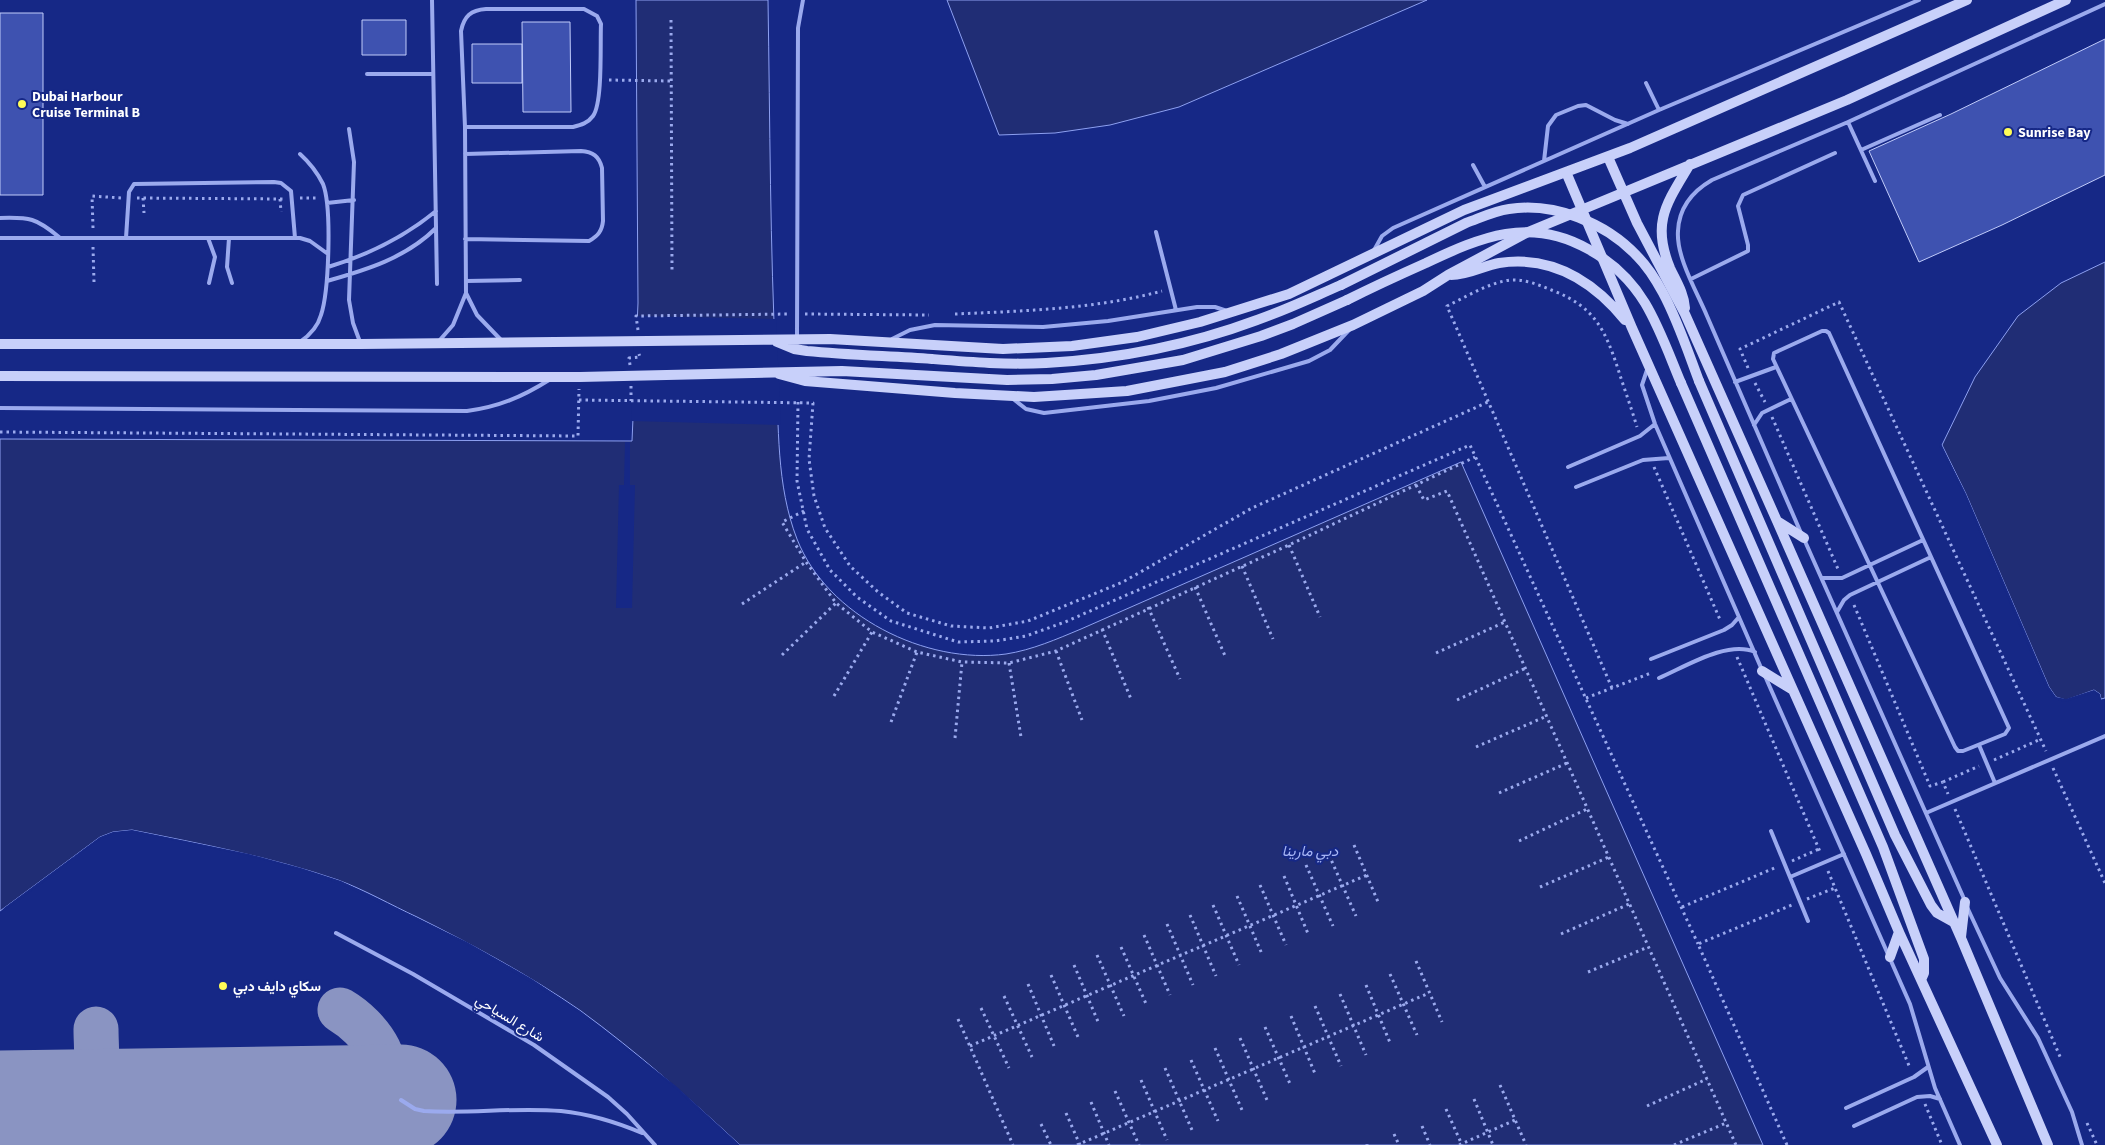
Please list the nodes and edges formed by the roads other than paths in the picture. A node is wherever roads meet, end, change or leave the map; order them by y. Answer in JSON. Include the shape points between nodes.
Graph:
{"nodes":[{"id":1,"x":432,"y":0,"type":"edge"},
{"id":2,"x":803,"y":0,"type":"edge"},
{"id":3,"x":1918,"y":0,"type":"edge"},
{"id":4,"x":1967,"y":0,"type":"edge"},
{"id":5,"x":2066,"y":0,"type":"edge"},
{"id":6,"x":2105,"y":4,"type":"edge"},
{"id":7,"x":367,"y":74,"type":"dead end"},
{"id":8,"x":433,"y":74,"type":"junction"},
{"id":9,"x":1646,"y":83,"type":"dead end"},
{"id":10,"x":1659,"y":110,"type":"junction"},
{"id":11,"x":1940,"y":115,"type":"dead end"},
{"id":12,"x":1848,"y":122,"type":"junction"},
{"id":13,"x":1630,"y":124,"type":"junction"},
{"id":14,"x":464,"y":126,"type":"junction"},
{"id":15,"x":349,"y":129,"type":"dead end"},
{"id":16,"x":1861,"y":150,"type":"junction"},
{"id":17,"x":1836,"y":153,"type":"dead end"},
{"id":18,"x":300,"y":154,"type":"dead end"},
{"id":19,"x":465,"y":154,"type":"junction"},
{"id":20,"x":1608,"y":156,"type":"junction"},
{"id":21,"x":1544,"y":161,"type":"junction"},
{"id":22,"x":1690,"y":164,"type":"junction"},
{"id":23,"x":1473,"y":165,"type":"dead end"},
{"id":24,"x":1566,"y":172,"type":"junction"},
{"id":25,"x":1875,"y":181,"type":"dead end"},
{"id":26,"x":1485,"y":187,"type":"junction"},
{"id":27,"x":1623,"y":192,"type":"junction"},
{"id":28,"x":354,"y":200,"type":"junction"},
{"id":29,"x":327,"y":201,"type":"junction"},
{"id":30,"x":1582,"y":209,"type":"junction"},
{"id":31,"x":436,"y":212,"type":"junction"},
{"id":32,"x":0,"y":218,"type":"edge"},
{"id":33,"x":436,"y":228,"type":"junction"},
{"id":34,"x":1156,"y":232,"type":"dead end"},
{"id":35,"x":0,"y":238,"type":"edge"},
{"id":36,"x":60,"y":238,"type":"junction"},
{"id":37,"x":126,"y":238,"type":"junction"},
{"id":38,"x":208,"y":238,"type":"junction"},
{"id":39,"x":229,"y":238,"type":"junction"},
{"id":40,"x":295,"y":238,"type":"junction"},
{"id":41,"x":465,"y":239,"type":"junction"},
{"id":42,"x":328,"y":254,"type":"junction"},
{"id":43,"x":1372,"y":256,"type":"junction"},
{"id":44,"x":350,"y":260,"type":"junction"},
{"id":45,"x":328,"y":267,"type":"junction"},
{"id":46,"x":350,"y":274,"type":"junction"},
{"id":47,"x":1448,"y":276,"type":"junction"},
{"id":48,"x":1691,"y":279,"type":"junction"},
{"id":49,"x":520,"y":280,"type":"dead end"},
{"id":50,"x":327,"y":281,"type":"junction"},
{"id":51,"x":466,"y":281,"type":"junction"},
{"id":52,"x":209,"y":282,"type":"dead end"},
{"id":53,"x":232,"y":283,"type":"dead end"},
{"id":54,"x":437,"y":284,"type":"dead end"},
{"id":55,"x":466,"y":293,"type":"junction"},
{"id":56,"x":1176,"y":310,"type":"junction"},
{"id":57,"x":1231,"y":313,"type":"junction"},
{"id":58,"x":1684,"y":314,"type":"junction"},
{"id":59,"x":1353,"y":325,"type":"junction"},
{"id":60,"x":1632,"y":328,"type":"junction"},
{"id":61,"x":797,"y":340,"type":"junction"},
{"id":62,"x":502,"y":341,"type":"junction"},
{"id":63,"x":776,"y":341,"type":"junction"},
{"id":64,"x":438,"y":342,"type":"junction"},
{"id":65,"x":888,"y":342,"type":"junction"},
{"id":66,"x":0,"y":344,"type":"edge"},
{"id":67,"x":298,"y":344,"type":"junction"},
{"id":68,"x":361,"y":344,"type":"junction"},
{"id":69,"x":1649,"y":365,"type":"junction"},
{"id":70,"x":1776,"y":367,"type":"junction"},
{"id":71,"x":779,"y":374,"type":"junction"},
{"id":72,"x":0,"y":376,"type":"edge"},
{"id":73,"x":554,"y":377,"type":"junction"},
{"id":74,"x":1735,"y":382,"type":"junction"},
{"id":75,"x":1011,"y":396,"type":"junction"},
{"id":76,"x":1792,"y":399,"type":"junction"},
{"id":77,"x":0,"y":408,"type":"edge"},
{"id":78,"x":1655,"y":424,"type":"junction"},
{"id":79,"x":1754,"y":425,"type":"junction"},
{"id":80,"x":1670,"y":458,"type":"junction"},
{"id":81,"x":1568,"y":467,"type":"dead end"},
{"id":82,"x":1576,"y":487,"type":"dead end"},
{"id":83,"x":1777,"y":521,"type":"junction"},
{"id":84,"x":1804,"y":538,"type":"junction"},
{"id":85,"x":1923,"y":540,"type":"junction"},
{"id":86,"x":1931,"y":557,"type":"junction"},
{"id":87,"x":1869,"y":565,"type":"junction"},
{"id":88,"x":1822,"y":578,"type":"junction"},
{"id":89,"x":1878,"y":582,"type":"junction"},
{"id":90,"x":1837,"y":612,"type":"junction"},
{"id":91,"x":1739,"y":617,"type":"junction"},
{"id":92,"x":1754,"y":652,"type":"junction"},
{"id":93,"x":1651,"y":659,"type":"dead end"},
{"id":94,"x":1762,"y":671,"type":"junction"},
{"id":95,"x":1659,"y":678,"type":"dead end"},
{"id":96,"x":1793,"y":690,"type":"junction"},
{"id":97,"x":2105,"y":736,"type":"edge"},
{"id":98,"x":1978,"y":745,"type":"junction"},
{"id":99,"x":1995,"y":783,"type":"junction"},
{"id":100,"x":1926,"y":813,"type":"junction"},
{"id":101,"x":1771,"y":831,"type":"dead end"},
{"id":102,"x":1844,"y":854,"type":"junction"},
{"id":103,"x":1790,"y":877,"type":"junction"},
{"id":104,"x":1965,"y":902,"type":"junction"},
{"id":105,"x":1808,"y":922,"type":"dead end"},
{"id":106,"x":1954,"y":923,"type":"junction"},
{"id":107,"x":1899,"y":932,"type":"junction"},
{"id":108,"x":336,"y":933,"type":"dead end"},
{"id":109,"x":1961,"y":938,"type":"junction"},
{"id":110,"x":1890,"y":958,"type":"junction"},
{"id":111,"x":1921,"y":980,"type":"junction"},
{"id":112,"x":1928,"y":1067,"type":"junction"},
{"id":113,"x":1940,"y":1099,"type":"junction"},
{"id":114,"x":400,"y":1100,"type":"dead end"},
{"id":115,"x":1846,"y":1108,"type":"dead end"},
{"id":116,"x":1854,"y":1126,"type":"dead end"},
{"id":117,"x":644,"y":1134,"type":"junction"},
{"id":118,"x":655,"y":1145,"type":"edge"},
{"id":119,"x":1960,"y":1145,"type":"edge"},
{"id":120,"x":1996,"y":1145,"type":"edge"},
{"id":121,"x":2048,"y":1145,"type":"edge"},
{"id":122,"x":2082,"y":1145,"type":"edge"}],
"edges":[{"from":1,"to":8,"type":"lane"},
{"from":2,"to":61,"type":"lane","via":[[798,28]]},
{"from":3,"to":10,"type":"lane"},
{"from":4,"to":20,"type":"street"},
{"from":5,"to":22,"type":"street","via":[[1847,100]]},
{"from":6,"to":12,"type":"lane"},
{"from":7,"to":8,"type":"lane"},
{"from":8,"to":31,"type":"lane"},
{"from":9,"to":10,"type":"lane"},
{"from":10,"to":13,"type":"lane"},
{"from":11,"to":16,"type":"lane"},
{"from":12,"to":16,"type":"lane"},
{"from":12,"to":48,"type":"lane","via":[[1712,180],[1695,192],[1683,209],[1677,232]]},
{"from":13,"to":21,"type":"lane"},
{"from":13,"to":21,"type":"lane","via":[[1586,105],[1556,115],[1548,126]]},
{"from":14,"to":14,"type":"lane","via":[[573,127],[587,122],[598,104],[601,24],[593,12],[584,9],[477,9],[468,14],[461,31]]},
{"from":14,"to":19,"type":"lane"},
{"from":15,"to":28,"type":"lane","via":[[354,162]]},
{"from":16,"to":25,"type":"lane"},
{"from":17,"to":48,"type":"lane","via":[[1742,195],[1738,206],[1748,251]]},
{"from":18,"to":29,"type":"lane","via":[[318,174]]},
{"from":19,"to":41,"type":"lane"},
{"from":19,"to":41,"type":"lane","via":[[588,152],[600,160],[602,168],[603,212],[602,229],[589,241]]},
{"from":20,"to":24,"type":"street"},
{"from":20,"to":27,"type":"street"},
{"from":21,"to":26,"type":"lane"},
{"from":22,"to":27,"type":"street"},
{"from":22,"to":58,"type":"street","via":[[1666,208],[1661,231],[1666,257],[1683,296]]},
{"from":23,"to":26,"type":"lane"},
{"from":24,"to":30,"type":"street"},
{"from":24,"to":43,"type":"street","via":[[1464,210]]},
{"from":26,"to":43,"type":"lane","via":[[1387,232],[1377,242]]},
{"from":27,"to":30,"type":"street"},
{"from":27,"to":58,"type":"street"},
{"from":28,"to":29,"type":"lane"},
{"from":28,"to":44,"type":"lane"},
{"from":29,"to":42,"type":"lane"},
{"from":30,"to":47,"type":"street","via":[[1528,232]]},
{"from":30,"to":60,"type":"street"},
{"from":31,"to":33,"type":"lane"},
{"from":31,"to":44,"type":"lane","via":[[400,238]]},
{"from":32,"to":36,"type":"lane","via":[[37,220]]},
{"from":33,"to":46,"type":"lane","via":[[425,239],[394,258]]},
{"from":33,"to":54,"type":"lane"},
{"from":34,"to":56,"type":"lane"},
{"from":35,"to":36,"type":"lane"},
{"from":36,"to":37,"type":"lane"},
{"from":37,"to":38,"type":"lane"},
{"from":37,"to":40,"type":"lane","via":[[130,189],[137,183],[274,182],[287,186],[292,198]]},
{"from":38,"to":39,"type":"lane"},
{"from":38,"to":52,"type":"lane","via":[[215,257]]},
{"from":39,"to":40,"type":"lane"},
{"from":39,"to":53,"type":"lane","via":[[227,267]]},
{"from":40,"to":42,"type":"lane","via":[[310,241]]},
{"from":41,"to":51,"type":"lane"},
{"from":42,"to":45,"type":"lane"},
{"from":43,"to":57,"type":"street","via":[[1289,294]]},
{"from":44,"to":45,"type":"lane"},
{"from":44,"to":46,"type":"lane"},
{"from":45,"to":50,"type":"lane"},
{"from":46,"to":50,"type":"lane"},
{"from":46,"to":68,"type":"lane","via":[[350,312]]},
{"from":47,"to":59,"type":"street"},
{"from":47,"to":60,"type":"street","via":[[1514,261],[1548,265],[1584,281],[1602,294]]},
{"from":48,"to":74,"type":"lane"},
{"from":49,"to":51,"type":"lane"},
{"from":50,"to":67,"type":"lane","via":[[321,317],[315,328]]},
{"from":51,"to":55,"type":"lane"},
{"from":55,"to":62,"type":"lane","via":[[480,320]]},
{"from":55,"to":64,"type":"lane","via":[[453,325]]},
{"from":56,"to":57,"type":"lane","via":[[1206,306]]},
{"from":56,"to":65,"type":"lane","via":[[1068,325],[935,325],[910,330]]},
{"from":57,"to":65,"type":"street","via":[[1168,330],[1072,346],[1003,349]]},
{"from":58,"to":83,"type":"street"},
{"from":59,"to":75,"type":"street","via":[[1281,354],[1194,379],[1127,391]]},
{"from":59,"to":75,"type":"lane","via":[[1330,350],[1309,361],[1216,388],[1149,401],[1044,413],[1026,409]]},
{"from":60,"to":69,"type":"street"},
{"from":61,"to":63,"type":"street"},
{"from":61,"to":65,"type":"street"},
{"from":62,"to":63,"type":"street"},
{"from":62,"to":64,"type":"street"},
{"from":63,"to":106,"type":"street","bridge":true,"via":[[807,351],[970,362],[1082,360],[1157,348],[1264,318],[1487,215],[1530,208],[1550,210],[1589,222],[1637,256],[1663,293],[1895,835],[1931,905],[1937,913]]},
{"from":64,"to":68,"type":"street"},
{"from":66,"to":67,"type":"street"},
{"from":67,"to":68,"type":"street"},
{"from":69,"to":78,"type":"lane","via":[[1642,385]]},
{"from":69,"to":96,"type":"street"},
{"from":70,"to":74,"type":"lane"},
{"from":70,"to":76,"type":"lane"},
{"from":70,"to":85,"type":"lane","via":[[1772,357],[1774,353],[1822,331],[1828,332]]},
{"from":71,"to":73,"type":"street"},
{"from":71,"to":75,"type":"street","via":[[805,382]]},
{"from":71,"to":111,"type":"street","bridge":true,"via":[[842,371],[1007,380],[1096,375],[1183,360],[1294,324],[1475,241],[1522,232],[1552,234],[1578,243],[1622,273],[1645,303],[1891,867],[1924,960]]},
{"from":72,"to":73,"type":"street"},
{"from":73,"to":77,"type":"lane","via":[[517,398],[467,410]]},
{"from":74,"to":79,"type":"lane"},
{"from":76,"to":79,"type":"lane","via":[[1762,413]]},
{"from":76,"to":87,"type":"lane"},
{"from":78,"to":80,"type":"lane"},
{"from":78,"to":81,"type":"lane","via":[[1640,436]]},
{"from":79,"to":84,"type":"lane"},
{"from":80,"to":82,"type":"lane","via":[[1650,459]]},
{"from":80,"to":91,"type":"lane"},
{"from":83,"to":84,"type":"street"},
{"from":83,"to":106,"type":"street"},
{"from":84,"to":88,"type":"lane"},
{"from":85,"to":86,"type":"lane"},
{"from":85,"to":87,"type":"lane"},
{"from":86,"to":89,"type":"lane"},
{"from":86,"to":98,"type":"lane","via":[[2009,728],[2006,733]]},
{"from":87,"to":88,"type":"lane","via":[[1842,578]]},
{"from":87,"to":89,"type":"lane"},
{"from":88,"to":90,"type":"lane"},
{"from":89,"to":90,"type":"lane","via":[[1850,595]]},
{"from":89,"to":98,"type":"lane","via":[[1954,747],[1961,751]]},
{"from":90,"to":100,"type":"lane"},
{"from":91,"to":92,"type":"lane"},
{"from":91,"to":93,"type":"lane","via":[[1724,630]]},
{"from":92,"to":94,"type":"lane"},
{"from":92,"to":95,"type":"lane","via":[[1733,648]]},
{"from":94,"to":96,"type":"street"},
{"from":94,"to":102,"type":"lane"},
{"from":96,"to":107,"type":"street"},
{"from":97,"to":99,"type":"lane"},
{"from":98,"to":99,"type":"lane"},
{"from":99,"to":100,"type":"lane"},
{"from":100,"to":104,"type":"lane"},
{"from":101,"to":103,"type":"lane"},
{"from":102,"to":103,"type":"lane"},
{"from":102,"to":110,"type":"lane"},
{"from":103,"to":105,"type":"lane"},
{"from":104,"to":109,"type":"street"},
{"from":104,"to":122,"type":"lane","via":[[2000,978],[2038,1038],[2072,1112]]},
{"from":106,"to":109,"type":"street"},
{"from":107,"to":110,"type":"street"},
{"from":107,"to":111,"type":"street"},
{"from":108,"to":117,"type":"lane","name":"شارع السياحي","via":[[534,1045],[608,1097]]},
{"from":109,"to":121,"type":"street"},
{"from":110,"to":112,"type":"lane","via":[[1916,1019]]},
{"from":111,"to":120,"type":"street"},
{"from":112,"to":113,"type":"lane"},
{"from":112,"to":115,"type":"lane","via":[[1914,1077]]},
{"from":113,"to":116,"type":"lane","via":[[1921,1096]]},
{"from":113,"to":119,"type":"lane"},
{"from":114,"to":117,"type":"lane","via":[[424,1111],[532,1110],[580,1114]]},
{"from":117,"to":118,"type":"lane","name":"شارع السياحي"}]}
